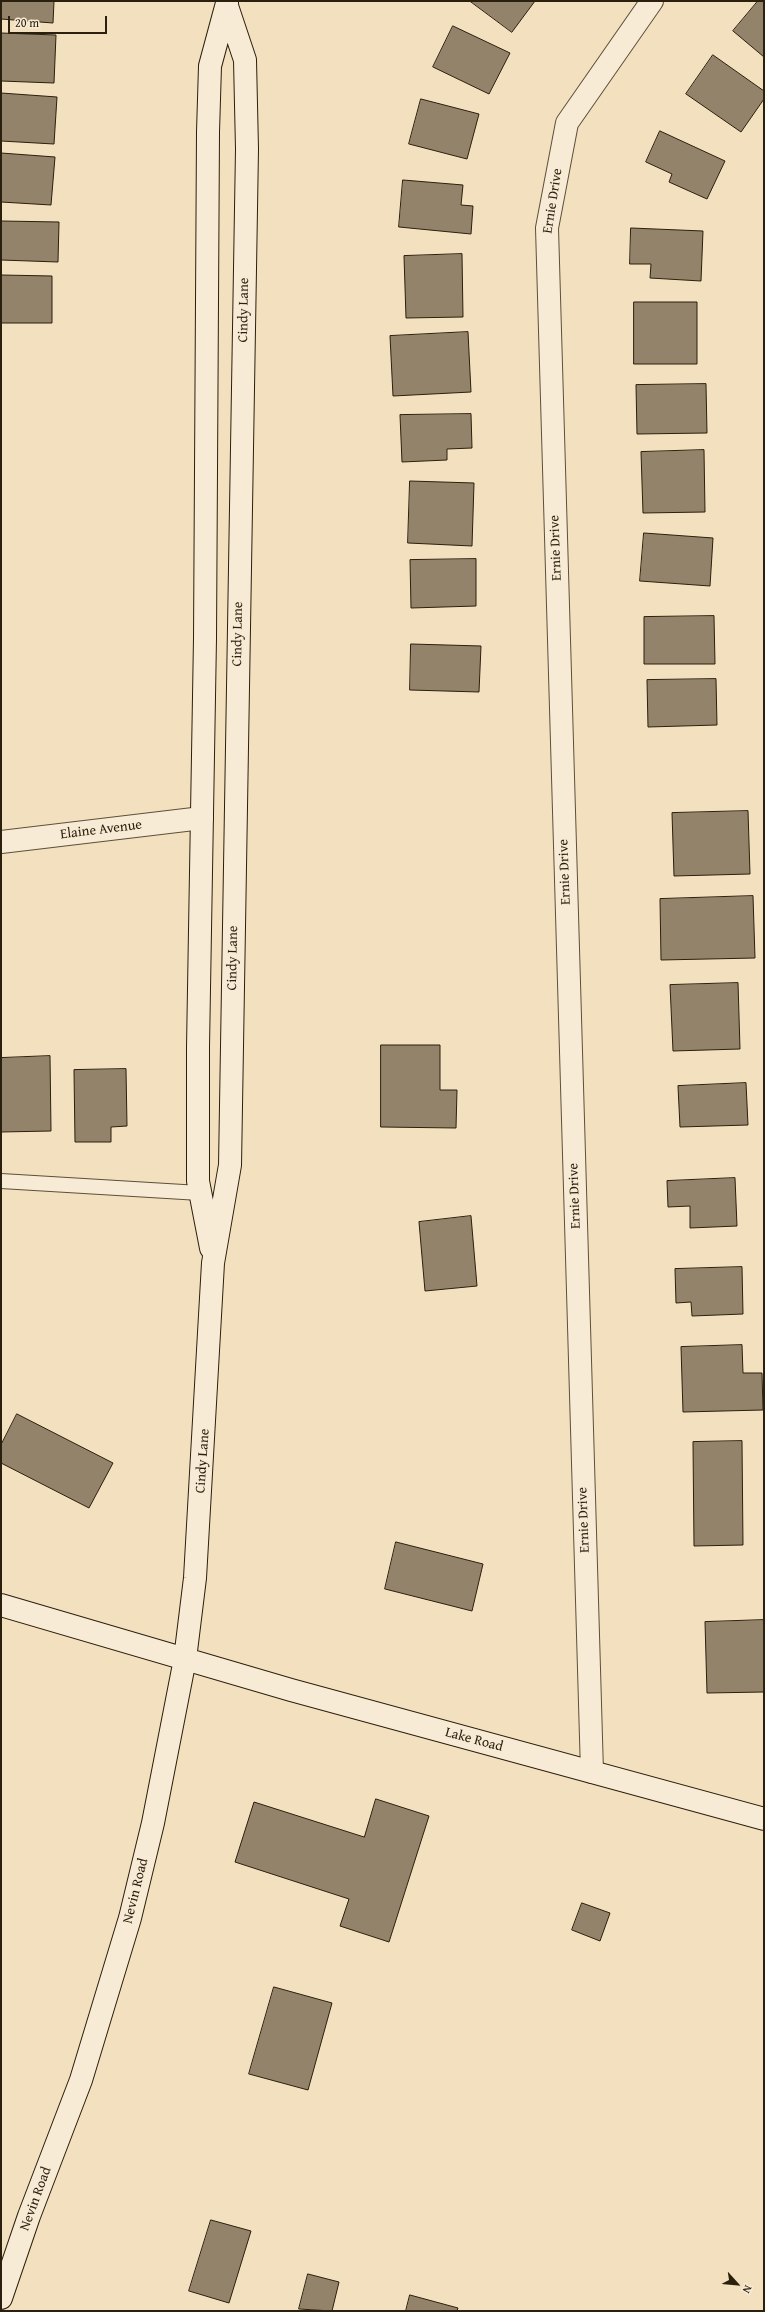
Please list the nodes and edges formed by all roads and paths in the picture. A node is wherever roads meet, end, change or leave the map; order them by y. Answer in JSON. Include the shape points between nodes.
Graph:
{"nodes":[{"id":1,"x":652,"y":1,"type":"edge"},
{"id":2,"x":227,"y":4,"type":"edge"},
{"id":3,"x":202,"y":818,"type":"junction"},
{"id":4,"x":1,"y":842,"type":"edge"},
{"id":5,"x":1,"y":1181,"type":"edge"},
{"id":6,"x":200,"y":1193,"type":"junction"},
{"id":7,"x":213,"y":1263,"type":"junction"},
{"id":8,"x":1,"y":1605,"type":"edge"},
{"id":9,"x":185,"y":1659,"type":"junction"},
{"id":10,"x":592,"y":1772,"type":"junction"},
{"id":11,"x":764,"y":1819,"type":"edge"},
{"id":12,"x":1,"y":2298,"type":"edge"}],
"edges":[{"from":1,"to":10,"type":"main road","name":"Ernie Drive","via":[[567,123],[547,228]]},
{"from":2,"to":3,"type":"main road","name":"Cindy Lane","via":[[210,66]]},
{"from":2,"to":7,"type":"main road","name":"Cindy Lane","via":[[245,60],[247,149],[230,1164]]},
{"from":3,"to":4,"type":"main road","name":"Elaine Avenue"},
{"from":3,"to":6,"type":"main road","name":"Cindy Lane","via":[[198,1047]]},
{"from":5,"to":6,"type":"lane"},
{"from":6,"to":7,"type":"main road","name":"Cindy Lane"},
{"from":7,"to":9,"type":"main road","name":"Cindy Lane","via":[[196,1578]]},
{"from":8,"to":9,"type":"main road"},
{"from":9,"to":10,"type":"main road","name":"Lake Road"},
{"from":9,"to":12,"type":"main road","name":"Nevin Road","via":[[153,1822],[130,1918],[81,2080]]},
{"from":10,"to":11,"type":"main road","name":"Lake Road"}]}
